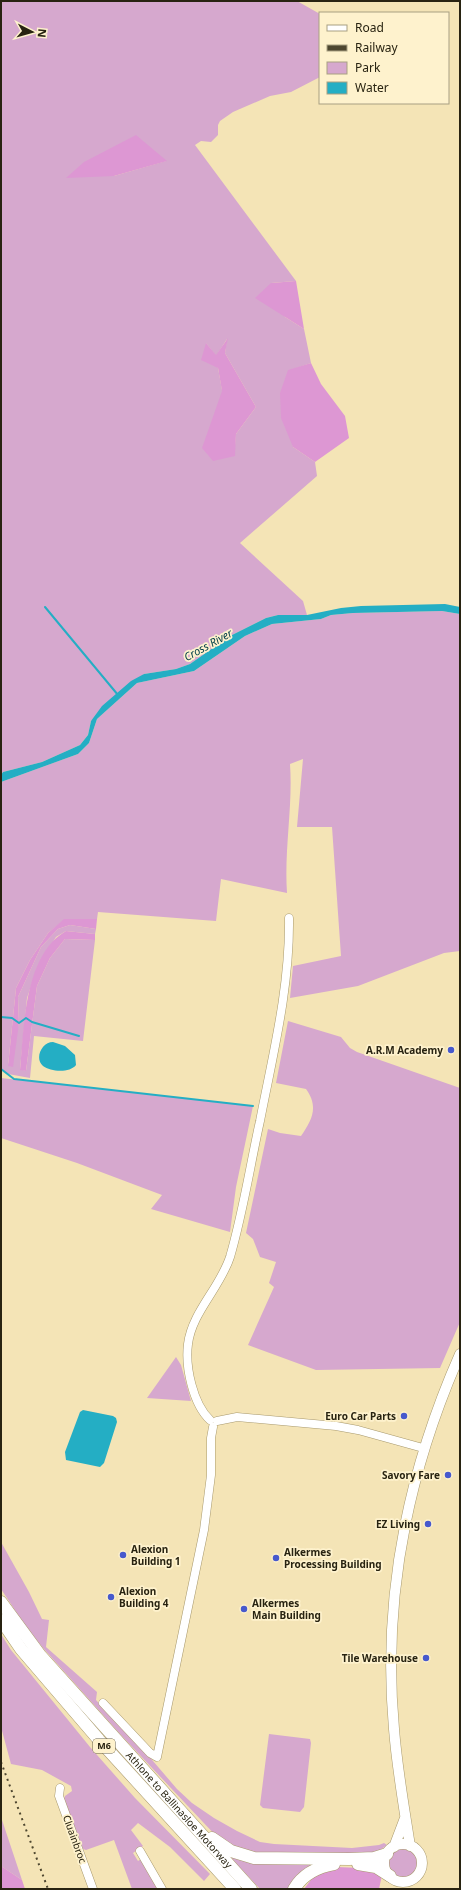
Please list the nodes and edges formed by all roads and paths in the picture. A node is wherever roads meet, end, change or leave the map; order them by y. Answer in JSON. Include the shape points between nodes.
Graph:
{"nodes":[{"id":1,"x":289,"y":918,"type":"dead end"},
{"id":2,"x":460,"y":1354,"type":"edge"},
{"id":3,"x":213,"y":1423,"type":"junction"},
{"id":4,"x":423,"y":1448,"type":"junction"},
{"id":5,"x":1,"y":1602,"type":"edge"},
{"id":6,"x":1,"y":1620,"type":"edge"},
{"id":7,"x":103,"y":1703,"type":"dead end"},
{"id":8,"x":60,"y":1788,"type":"dead end"},
{"id":9,"x":188,"y":1818,"type":"junction"},
{"id":10,"x":405,"y":1818,"type":"junction"},
{"id":11,"x":410,"y":1846,"type":"junction"},
{"id":12,"x":140,"y":1851,"type":"dead end"},
{"id":13,"x":390,"y":1851,"type":"junction"},
{"id":14,"x":392,"y":1881,"type":"edge"},
{"id":15,"x":403,"y":1885,"type":"edge"},
{"id":16,"x":93,"y":1889,"type":"edge"},
{"id":17,"x":162,"y":1889,"type":"edge"},
{"id":18,"x":235,"y":1889,"type":"edge"},
{"id":19,"x":251,"y":1889,"type":"edge"},
{"id":20,"x":294,"y":1889,"type":"edge"}],
"edges":[{"from":1,"to":3,"type":"street","via":[[289,946],[281,1018],[237,1231],[225,1269],[194,1324],[188,1343],[187,1363],[195,1395],[202,1412]]},
{"from":2,"to":4,"type":"main road"},
{"from":3,"to":4,"type":"street","via":[[237,1417],[336,1426]]},
{"from":3,"to":7,"type":"street","via":[[211,1475],[204,1530],[157,1757],[150,1753]]},
{"from":4,"to":10,"type":"main road","via":[[410,1494],[400,1545],[391,1637],[394,1727]]},
{"from":5,"to":9,"type":"highway","name":"Athlone to Ballinasloe Motorway","number":"M6","via":[[40,1655]]},
{"from":6,"to":18,"type":"highway","name":"Athlone to Ballinasloe Motorway","number":"M6","via":[[21,1649],[94,1734]]},
{"from":8,"to":16,"type":"street","name":"Cluainbroc","via":[[59,1796]]},
{"from":9,"to":13,"type":"highway","via":[[222,1846],[245,1856],[277,1859],[349,1859],[374,1858]]},
{"from":9,"to":19,"type":"highway","name":"Athlone to Ballinasloe Motorway","number":"M6"},
{"from":10,"to":11,"type":"main road"},
{"from":10,"to":13,"type":"main road"},
{"from":11,"to":13,"type":"main road","via":[[400,1845]]},
{"from":11,"to":15,"type":"main road","via":[[420,1857],[421,1865],[417,1876]]},
{"from":12,"to":17,"type":"street"},
{"from":13,"to":14,"type":"main road","via":[[384,1865]]},
{"from":14,"to":15,"type":"main road"},
{"from":14,"to":20,"type":"highway","via":[[376,1867],[337,1863],[315,1869],[300,1880]]}]}
